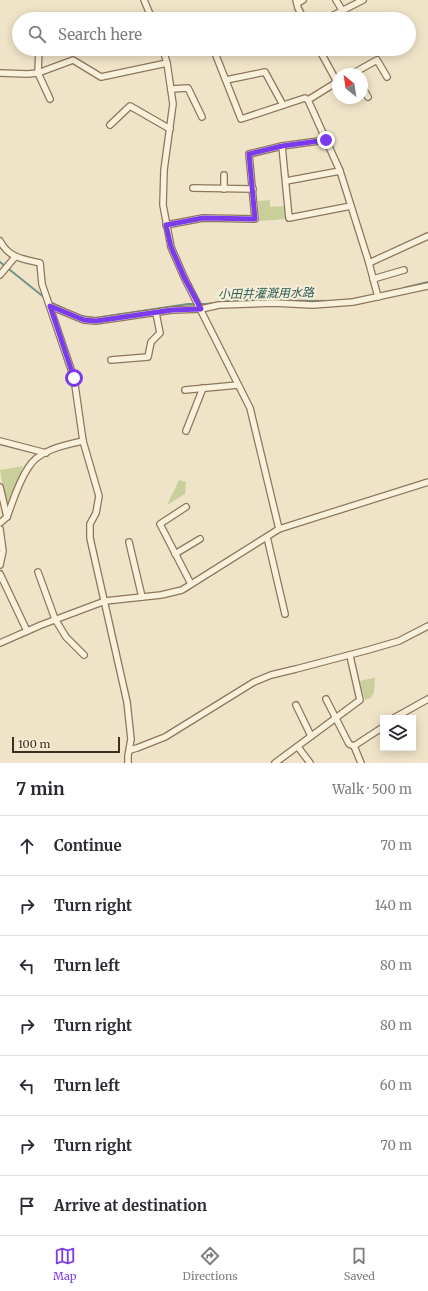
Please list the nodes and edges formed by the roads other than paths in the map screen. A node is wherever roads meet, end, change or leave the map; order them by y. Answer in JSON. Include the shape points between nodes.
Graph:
{"nodes":[{"id":1,"x":144,"y":0,"type":"edge"},
{"id":2,"x":303,"y":0,"type":"edge"},
{"id":3,"x":336,"y":0,"type":"edge"},
{"id":4,"x":363,"y":0,"type":"edge"},
{"id":5,"x":297,"y":2,"type":"edge"},
{"id":6,"x":342,"y":10,"type":"junction"},
{"id":7,"x":149,"y":12,"type":"edge"},
{"id":8,"x":300,"y":12,"type":"edge"},
{"id":9,"x":338,"y":12,"type":"edge"},
{"id":10,"x":39,"y":56,"type":"edge"},
{"id":11,"x":165,"y":56,"type":"edge"},
{"id":12,"x":216,"y":56,"type":"edge"},
{"id":13,"x":323,"y":56,"type":"edge"},
{"id":14,"x":167,"y":63,"type":"junction"},
{"id":15,"x":363,"y":68,"type":"edge"},
{"id":16,"x":332,"y":72,"type":"edge"},
{"id":17,"x":0,"y":73,"type":"edge"},
{"id":18,"x":38,"y":73,"type":"junction"},
{"id":19,"x":387,"y":77,"type":"dead end"},
{"id":20,"x":226,"y":80,"type":"junction"},
{"id":21,"x":332,"y":86,"type":"edge"},
{"id":22,"x":171,"y":89,"type":"junction"},
{"id":23,"x":50,"y":99,"type":"dead end"},
{"id":24,"x":308,"y":100,"type":"junction"},
{"id":25,"x":284,"y":105,"type":"junction"},
{"id":26,"x":202,"y":117,"type":"dead end"},
{"id":27,"x":110,"y":125,"type":"dead end"},
{"id":28,"x":170,"y":128,"type":"junction"},
{"id":29,"x":326,"y":140,"type":"junction"},
{"id":30,"x":282,"y":146,"type":"junction"},
{"id":31,"x":340,"y":172,"type":"junction"},
{"id":32,"x":224,"y":175,"type":"dead end"},
{"id":33,"x":286,"y":181,"type":"junction"},
{"id":34,"x":193,"y":188,"type":"dead end"},
{"id":35,"x":224,"y":189,"type":"junction"},
{"id":36,"x":252,"y":189,"type":"junction"},
{"id":37,"x":351,"y":206,"type":"junction"},
{"id":38,"x":166,"y":225,"type":"junction"},
{"id":39,"x":428,"y":236,"type":"edge"},
{"id":40,"x":0,"y":240,"type":"edge"},
{"id":41,"x":16,"y":257,"type":"junction"},
{"id":42,"x":369,"y":264,"type":"junction"},
{"id":43,"x":404,"y":270,"type":"dead end"},
{"id":44,"x":0,"y":274,"type":"edge"},
{"id":45,"x":373,"y":279,"type":"junction"},
{"id":46,"x":428,"y":286,"type":"edge"},
{"id":47,"x":377,"y":295,"type":"junction"},
{"id":48,"x":50,"y":306,"type":"junction"},
{"id":49,"x":201,"y":309,"type":"junction"},
{"id":50,"x":156,"y":313,"type":"junction"},
{"id":51,"x":111,"y":360,"type":"dead end"},
{"id":52,"x":238,"y":385,"type":"junction"},
{"id":53,"x":203,"y":388,"type":"junction"},
{"id":54,"x":185,"y":390,"type":"dead end"},
{"id":55,"x":186,"y":431,"type":"dead end"},
{"id":56,"x":0,"y":441,"type":"edge"},
{"id":57,"x":83,"y":441,"type":"junction"},
{"id":58,"x":46,"y":453,"type":"junction"},
{"id":59,"x":428,"y":482,"type":"edge"},
{"id":60,"x":0,"y":487,"type":"edge"},
{"id":61,"x":186,"y":507,"type":"dead end"},
{"id":62,"x":7,"y":517,"type":"junction"},
{"id":63,"x":0,"y":523,"type":"edge"},
{"id":64,"x":279,"y":529,"type":"junction"},
{"id":65,"x":0,"y":530,"type":"edge"},
{"id":66,"x":267,"y":537,"type":"junction"},
{"id":67,"x":200,"y":539,"type":"dead end"},
{"id":68,"x":129,"y":542,"type":"dead end"},
{"id":69,"x":175,"y":554,"type":"junction"},
{"id":70,"x":0,"y":565,"type":"edge"},
{"id":71,"x":38,"y":572,"type":"dead end"},
{"id":72,"x":0,"y":574,"type":"edge"},
{"id":73,"x":191,"y":584,"type":"junction"},
{"id":74,"x":142,"y":597,"type":"junction"},
{"id":75,"x":105,"y":601,"type":"junction"},
{"id":76,"x":285,"y":614,"type":"dead end"},
{"id":77,"x":55,"y":620,"type":"junction"},
{"id":78,"x":428,"y":626,"type":"edge"},
{"id":79,"x":27,"y":631,"type":"junction"},
{"id":80,"x":0,"y":643,"type":"edge"},
{"id":81,"x":84,"y":654,"type":"dead end"},
{"id":82,"x":350,"y":656,"type":"junction"},
{"id":83,"x":428,"y":698,"type":"edge"},
{"id":84,"x":326,"y":699,"type":"dead end"},
{"id":85,"x":296,"y":705,"type":"dead end"},
{"id":86,"x":399,"y":715,"type":"edge"},
{"id":87,"x":336,"y":718,"type":"junction"},
{"id":88,"x":380,"y":729,"type":"edge"},
{"id":89,"x":311,"y":736,"type":"junction"},
{"id":90,"x":354,"y":746,"type":"junction"},
{"id":91,"x":298,"y":747,"type":"junction"},
{"id":92,"x":130,"y":750,"type":"junction"},
{"id":93,"x":128,"y":763,"type":"edge"},
{"id":94,"x":275,"y":763,"type":"edge"},
{"id":95,"x":310,"y":763,"type":"edge"},
{"id":96,"x":361,"y":763,"type":"edge"}],
"edges":[{"from":1,"to":7,"type":"street"},
{"from":2,"to":5,"type":"street"},
{"from":3,"to":6,"type":"street"},
{"from":4,"to":6,"type":"street"},
{"from":5,"to":8,"type":"street"},
{"from":6,"to":9,"type":"street"},
{"from":10,"to":18,"type":"street"},
{"from":11,"to":14,"type":"street"},
{"from":12,"to":20,"type":"street"},
{"from":13,"to":16,"type":"street"},
{"from":14,"to":18,"type":"street","via":[[101,77],[73,60]]},
{"from":14,"to":22,"type":"street"},
{"from":15,"to":19,"type":"street","via":[[377,60]]},
{"from":17,"to":18,"type":"street"},
{"from":18,"to":23,"type":"street"},
{"from":20,"to":25,"type":"street","via":[[265,72]]},
{"from":20,"to":25,"type":"street","via":[[241,119]]},
{"from":21,"to":24,"type":"street"},
{"from":22,"to":26,"type":"street","via":[[188,88]]},
{"from":22,"to":28,"type":"street","via":[[173,104]]},
{"from":24,"to":25,"type":"street","via":[[305,98]]},
{"from":24,"to":29,"type":"street"},
{"from":27,"to":28,"type":"street","via":[[130,106]]},
{"from":28,"to":38,"type":"street","via":[[164,170],[163,205]]},
{"from":29,"to":30,"type":"street"},
{"from":29,"to":31,"type":"street"},
{"from":30,"to":33,"type":"street"},
{"from":30,"to":36,"type":"street","via":[[249,154]]},
{"from":31,"to":33,"type":"street"},
{"from":31,"to":37,"type":"street"},
{"from":32,"to":35,"type":"street"},
{"from":33,"to":37,"type":"street","via":[[289,218]]},
{"from":34,"to":35,"type":"street"},
{"from":35,"to":36,"type":"street"},
{"from":36,"to":38,"type":"street","via":[[255,219],[203,218]]},
{"from":37,"to":42,"type":"street"},
{"from":38,"to":49,"type":"street","via":[[171,247]]},
{"from":39,"to":42,"type":"street"},
{"from":40,"to":41,"type":"street"},
{"from":41,"to":44,"type":"street"},
{"from":41,"to":48,"type":"street","via":[[40,263],[42,284]]},
{"from":42,"to":45,"type":"street"},
{"from":43,"to":45,"type":"street"},
{"from":45,"to":47,"type":"street"},
{"from":46,"to":47,"type":"street"},
{"from":47,"to":49,"type":"street","via":[[353,302],[313,305],[219,305]]},
{"from":48,"to":50,"type":"street","via":[[84,320],[96,321]]},
{"from":48,"to":57,"type":"street","via":[[74,378]]},
{"from":49,"to":50,"type":"street"},
{"from":49,"to":52,"type":"street"},
{"from":50,"to":51,"type":"street","via":[[160,333],[151,342],[148,357]]},
{"from":52,"to":53,"type":"street"},
{"from":52,"to":64,"type":"street","via":[[250,408]]},
{"from":53,"to":54,"type":"street"},
{"from":53,"to":55,"type":"street"},
{"from":56,"to":58,"type":"street"},
{"from":57,"to":58,"type":"street"},
{"from":57,"to":75,"type":"street","via":[[98,496],[96,513],[90,524],[90,538]]},
{"from":58,"to":62,"type":"street","via":[[28,467]]},
{"from":59,"to":64,"type":"street"},
{"from":60,"to":62,"type":"street"},
{"from":61,"to":69,"type":"street","via":[[160,524]]},
{"from":62,"to":63,"type":"street"},
{"from":64,"to":66,"type":"street"},
{"from":65,"to":70,"type":"street","via":[[3,551]]},
{"from":66,"to":73,"type":"street"},
{"from":66,"to":76,"type":"street"},
{"from":67,"to":69,"type":"street"},
{"from":68,"to":74,"type":"street"},
{"from":69,"to":73,"type":"street"},
{"from":71,"to":77,"type":"street"},
{"from":72,"to":79,"type":"street"},
{"from":73,"to":74,"type":"street","via":[[182,590]]},
{"from":74,"to":75,"type":"street"},
{"from":75,"to":77,"type":"street"},
{"from":75,"to":92,"type":"street","via":[[127,702]]},
{"from":77,"to":79,"type":"street"},
{"from":77,"to":81,"type":"street","via":[[66,637]]},
{"from":78,"to":82,"type":"street","via":[[399,641]]},
{"from":79,"to":80,"type":"street"},
{"from":82,"to":87,"type":"street","via":[[360,700]]},
{"from":82,"to":92,"type":"street","via":[[271,675],[254,682],[165,736]]},
{"from":83,"to":86,"type":"street"},
{"from":84,"to":87,"type":"street"},
{"from":85,"to":89,"type":"street"},
{"from":87,"to":89,"type":"street"},
{"from":87,"to":90,"type":"street","via":[[349,744]]},
{"from":88,"to":90,"type":"street"},
{"from":89,"to":91,"type":"street"},
{"from":90,"to":96,"type":"street"},
{"from":91,"to":94,"type":"street"},
{"from":91,"to":95,"type":"street"},
{"from":92,"to":93,"type":"street"}]}
